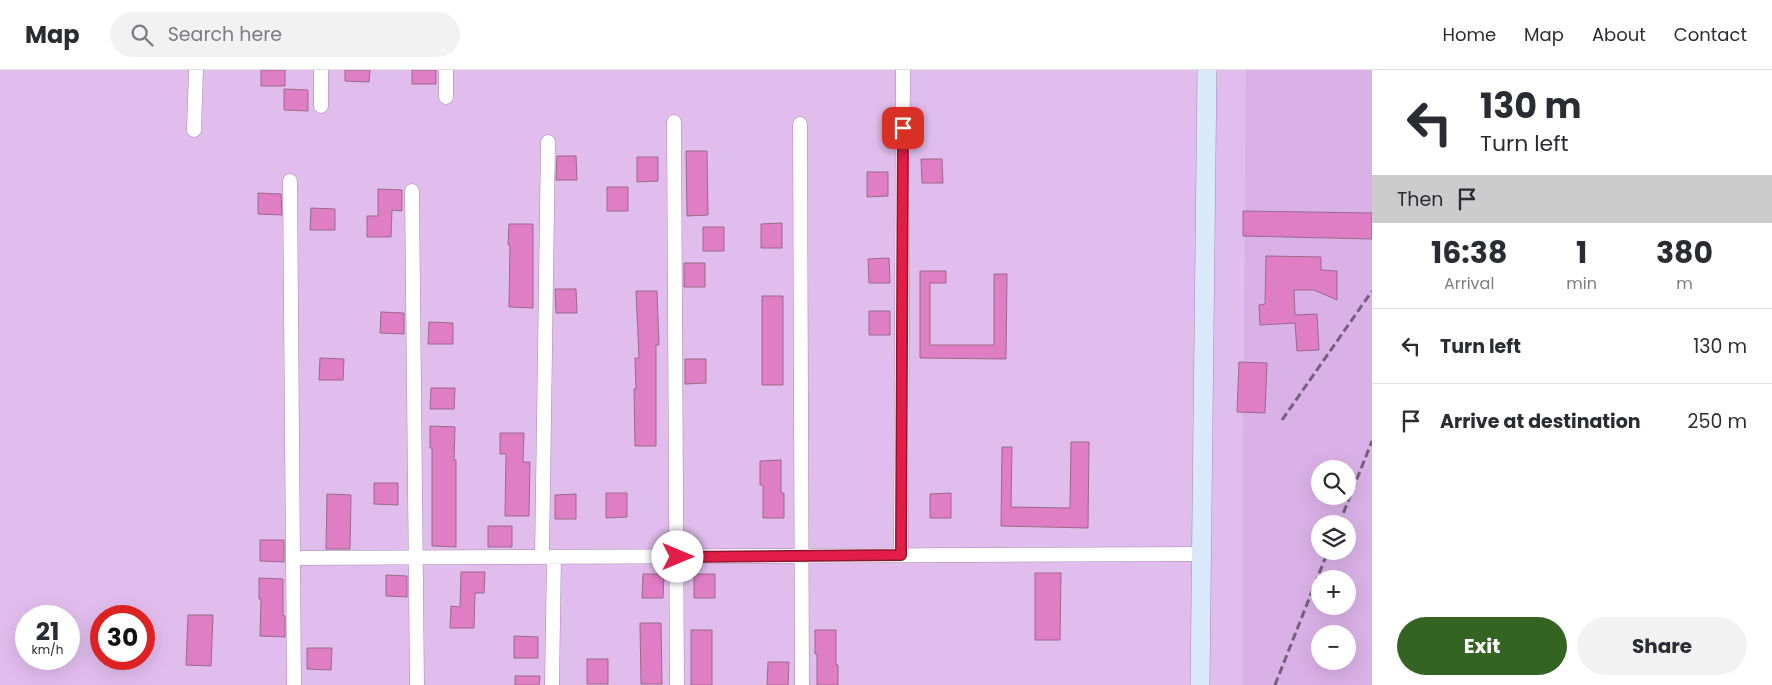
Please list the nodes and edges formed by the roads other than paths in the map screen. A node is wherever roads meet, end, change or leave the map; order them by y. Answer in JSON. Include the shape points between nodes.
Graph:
{"nodes":[{"id":1,"x":196,"y":70,"type":"edge"},
{"id":2,"x":321,"y":70,"type":"edge"},
{"id":3,"x":446,"y":70,"type":"edge"},
{"id":4,"x":903,"y":70,"type":"edge"},
{"id":5,"x":1207,"y":70,"type":"edge"},
{"id":6,"x":446,"y":97,"type":"dead end"},
{"id":7,"x":321,"y":106,"type":"dead end"},
{"id":8,"x":674,"y":122,"type":"dead end"},
{"id":9,"x":800,"y":124,"type":"dead end"},
{"id":10,"x":194,"y":130,"type":"dead end"},
{"id":11,"x":548,"y":142,"type":"dead end"},
{"id":12,"x":290,"y":181,"type":"dead end"},
{"id":13,"x":412,"y":191,"type":"dead end"},
{"id":14,"x":1202,"y":554,"type":"junction"},
{"id":15,"x":901,"y":555,"type":"junction"},
{"id":16,"x":803,"y":556,"type":"junction"},
{"id":17,"x":548,"y":557,"type":"junction"},
{"id":18,"x":678,"y":557,"type":"junction"},
{"id":19,"x":293,"y":558,"type":"junction"},
{"id":20,"x":416,"y":558,"type":"junction"},
{"id":21,"x":294,"y":685,"type":"edge"},
{"id":22,"x":417,"y":685,"type":"edge"},
{"id":23,"x":552,"y":685,"type":"edge"},
{"id":24,"x":677,"y":685,"type":"edge"},
{"id":25,"x":802,"y":685,"type":"edge"},
{"id":26,"x":1200,"y":685,"type":"edge"}],
"edges":[{"from":1,"to":10,"type":"street"},
{"from":2,"to":7,"type":"street"},
{"from":3,"to":6,"type":"street"},
{"from":4,"to":15,"type":"street"},
{"from":5,"to":14,"type":"main road"},
{"from":8,"to":18,"type":"street"},
{"from":9,"to":16,"type":"street"},
{"from":11,"to":17,"type":"street"},
{"from":12,"to":19,"type":"street"},
{"from":13,"to":20,"type":"street"},
{"from":14,"to":15,"type":"street"},
{"from":14,"to":26,"type":"main road"},
{"from":15,"to":16,"type":"street"},
{"from":16,"to":18,"type":"street"},
{"from":16,"to":25,"type":"street"},
{"from":17,"to":18,"type":"street"},
{"from":17,"to":20,"type":"street"},
{"from":17,"to":23,"type":"street"},
{"from":18,"to":24,"type":"street"},
{"from":19,"to":20,"type":"street"},
{"from":19,"to":21,"type":"street"},
{"from":20,"to":22,"type":"street"}]}
